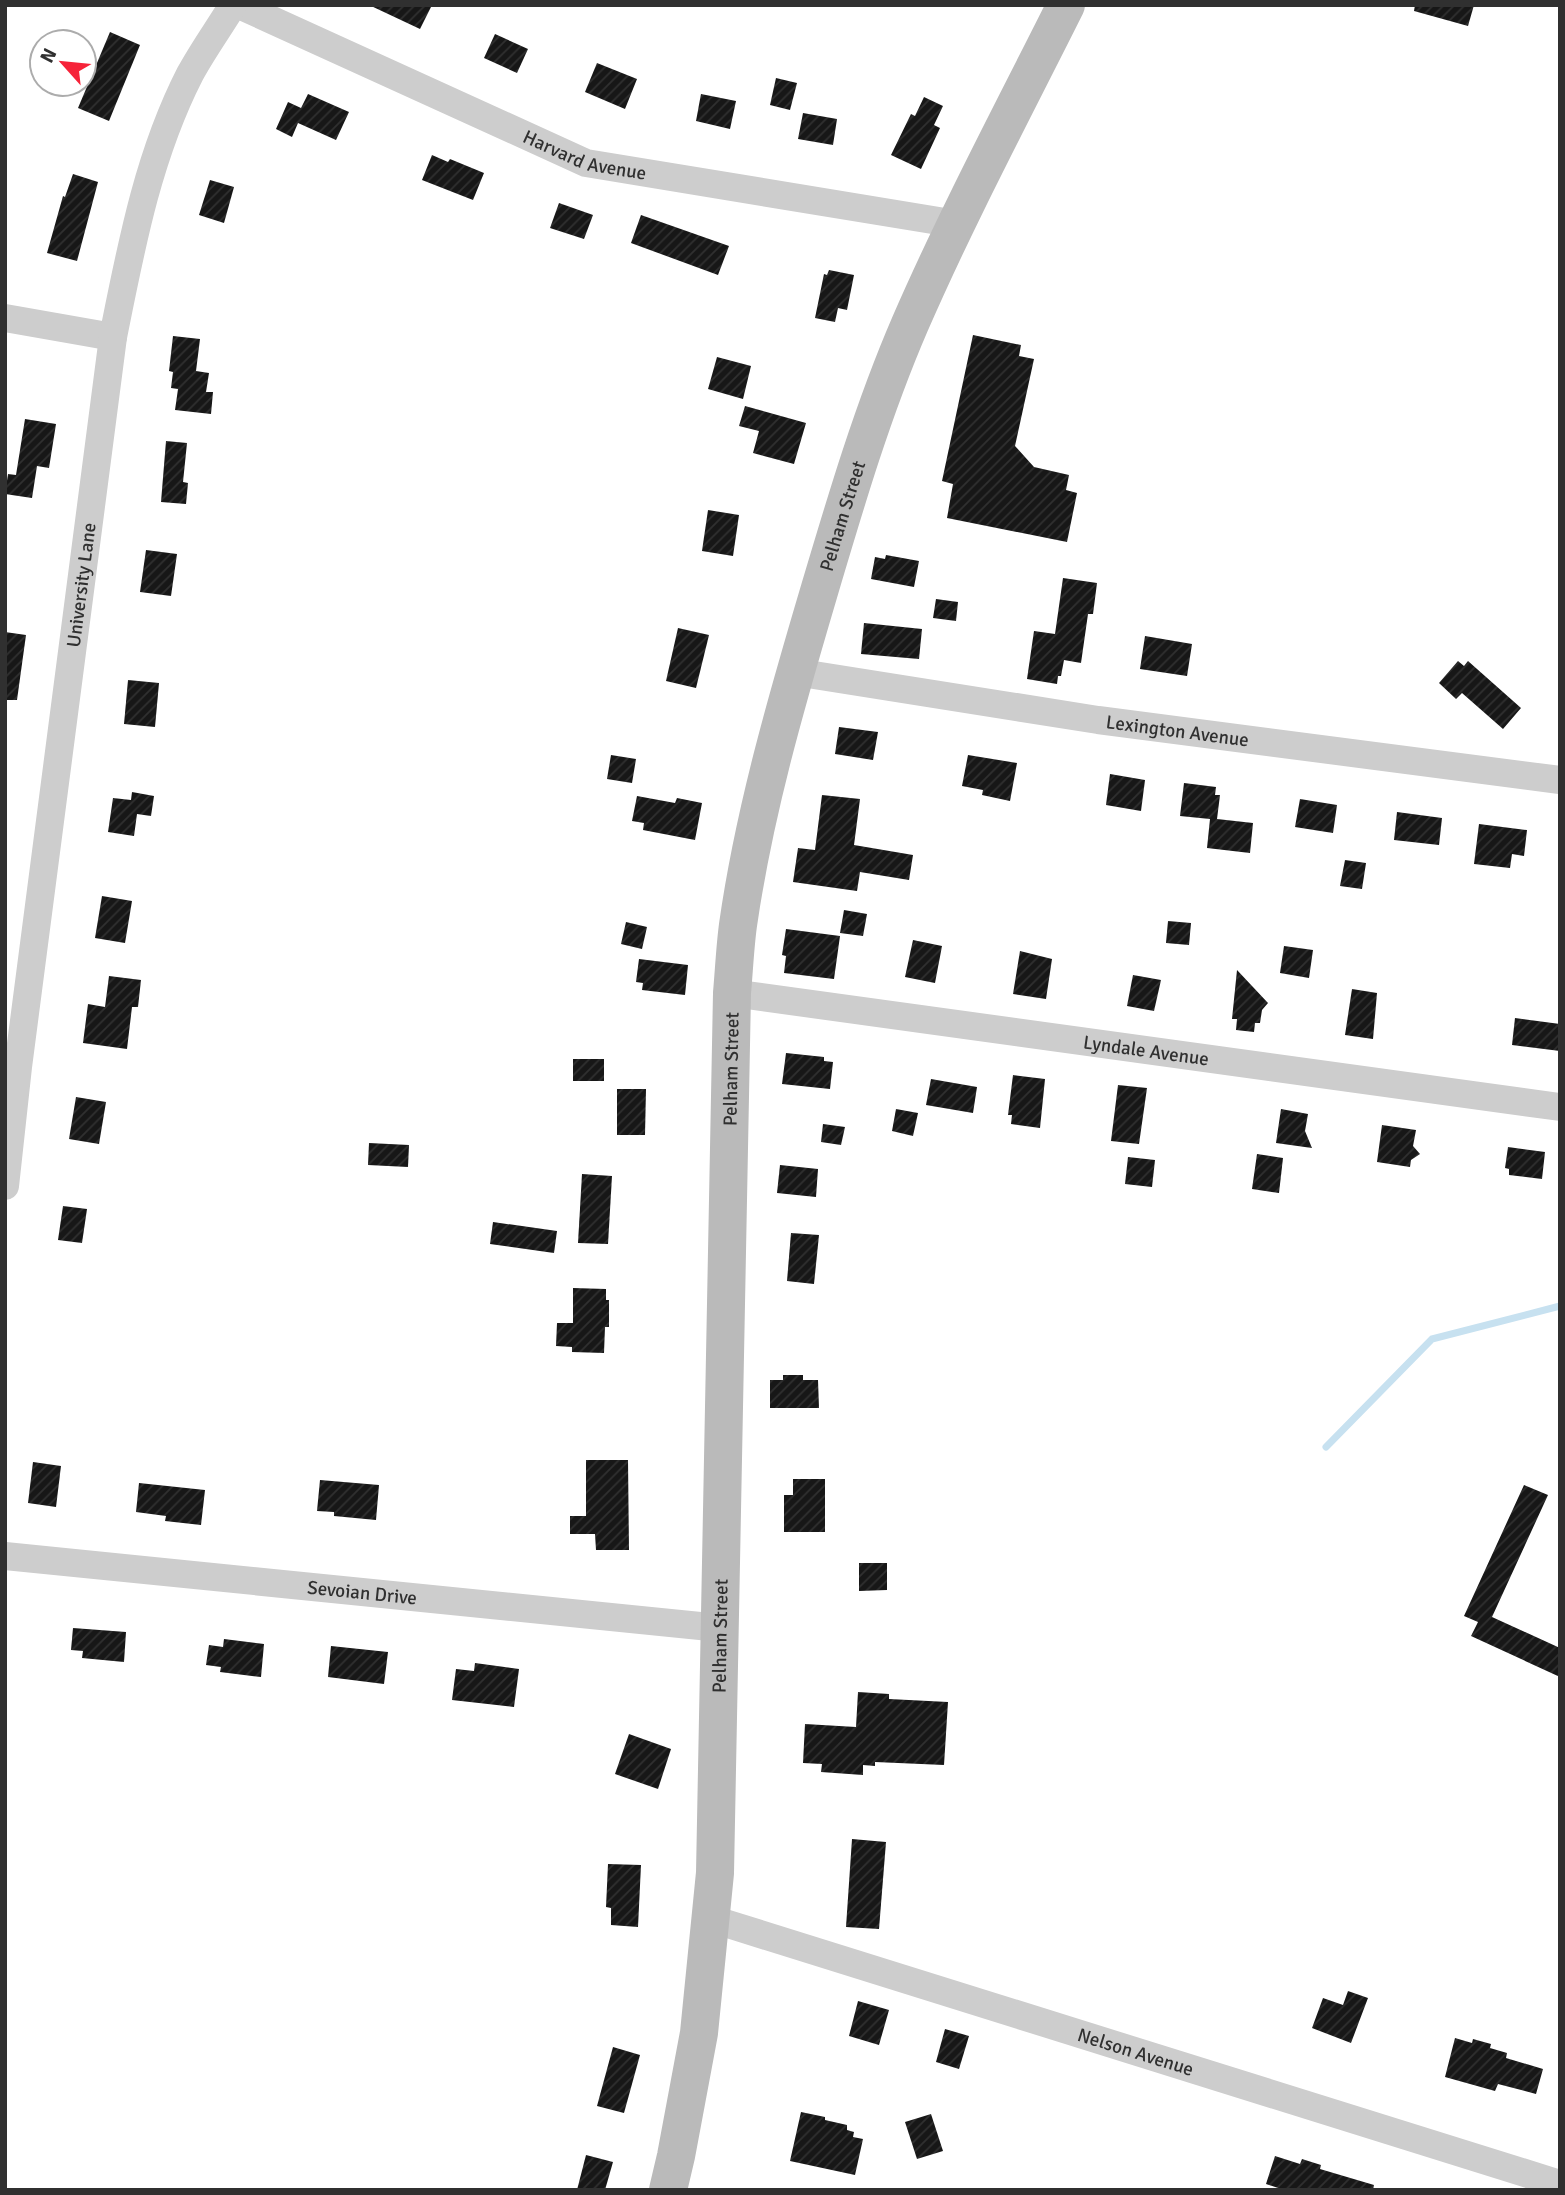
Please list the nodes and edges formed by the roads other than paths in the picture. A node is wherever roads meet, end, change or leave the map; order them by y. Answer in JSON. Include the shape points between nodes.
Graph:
{"nodes":[{"id":1,"x":233,"y":5,"type":"edge"},
{"id":2,"x":239,"y":5,"type":"edge"},
{"id":3,"x":1066,"y":5,"type":"edge"},
{"id":4,"x":957,"y":224,"type":"junction"},
{"id":5,"x":5,"y":317,"type":"edge"},
{"id":6,"x":113,"y":337,"type":"junction"},
{"id":7,"x":795,"y":672,"type":"junction"},
{"id":8,"x":1560,"y":780,"type":"edge"},
{"id":9,"x":732,"y":993,"type":"junction"},
{"id":10,"x":12,"y":1066,"type":"edge"},
{"id":11,"x":1560,"y":1107,"type":"edge"},
{"id":12,"x":5,"y":1186,"type":"edge"},
{"id":13,"x":5,"y":1556,"type":"edge"},
{"id":14,"x":720,"y":1628,"type":"junction"},
{"id":15,"x":712,"y":1919,"type":"junction"},
{"id":16,"x":1560,"y":2184,"type":"edge"},
{"id":17,"x":668,"y":2190,"type":"edge"}],
"edges":[{"from":1,"to":6,"type":"street","name":"University Lane","via":[[190,74],[152,166]]},
{"from":2,"to":4,"type":"street","name":"Harvard Avenue","via":[[586,163]]},
{"from":3,"to":4,"type":"street","name":"Pelham Street"},
{"from":4,"to":7,"type":"street","name":"Pelham Street","via":[[884,386]]},
{"from":5,"to":6,"type":"street"},
{"from":6,"to":10,"type":"street","name":"University Lane"},
{"from":7,"to":8,"type":"street","name":"Lexington Avenue","via":[[1098,720]]},
{"from":7,"to":9,"type":"street","name":"Pelham Street","via":[[747,867]]},
{"from":9,"to":11,"type":"street","name":"Lyndale Avenue"},
{"from":9,"to":14,"type":"street","name":"Pelham Street"},
{"from":10,"to":12,"type":"street","name":"University Lane"},
{"from":13,"to":14,"type":"street","name":"Sevoian Drive"},
{"from":14,"to":15,"type":"street","name":"Pelham Street"},
{"from":15,"to":16,"type":"street","name":"Nelson Avenue"},
{"from":15,"to":17,"type":"street","name":"Pelham Street","via":[[699,2033]]}]}
